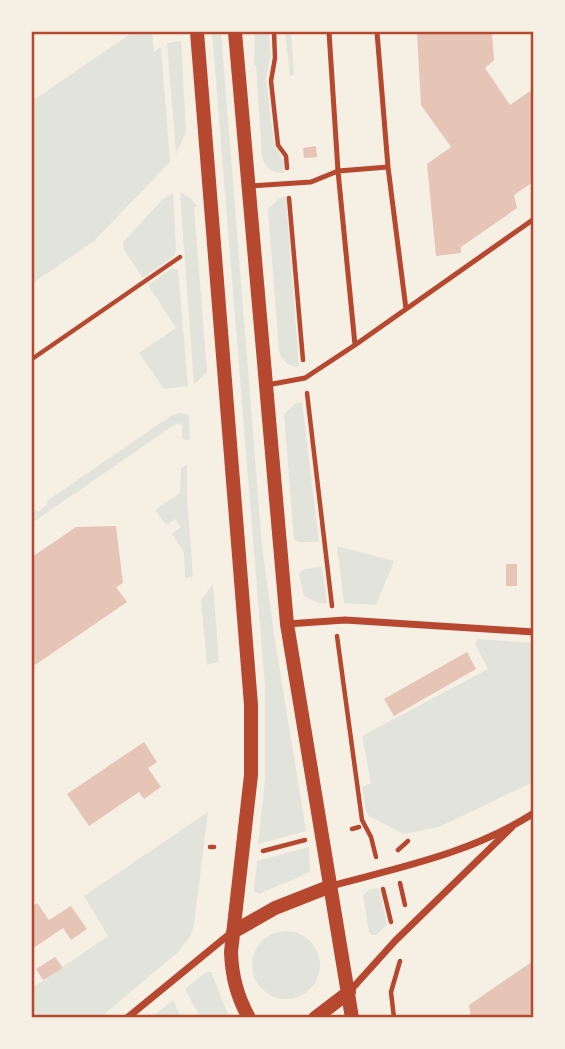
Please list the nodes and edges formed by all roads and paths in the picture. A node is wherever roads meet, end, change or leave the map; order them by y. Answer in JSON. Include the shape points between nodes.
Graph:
{"nodes":[{"id":1,"x":197,"y":32,"type":"edge"},
{"id":2,"x":235,"y":32,"type":"edge"},
{"id":3,"x":274,"y":32,"type":"edge"},
{"id":4,"x":329,"y":32,"type":"edge"},
{"id":5,"x":377,"y":32,"type":"edge"},
{"id":6,"x":388,"y":166,"type":"junction"},
{"id":7,"x":338,"y":171,"type":"junction"},
{"id":8,"x":288,"y":183,"type":"junction"},
{"id":9,"x":247,"y":186,"type":"junction"},
{"id":10,"x":534,"y":219,"type":"edge"},
{"id":11,"x":180,"y":257,"type":"dead end"},
{"id":12,"x":406,"y":309,"type":"junction"},
{"id":13,"x":355,"y":345,"type":"junction"},
{"id":14,"x":32,"y":359,"type":"edge"},
{"id":15,"x":305,"y":378,"type":"junction"},
{"id":16,"x":265,"y":385,"type":"junction"},
{"id":17,"x":332,"y":608,"type":"dead end"},
{"id":18,"x":287,"y":624,"type":"junction"},
{"id":19,"x":534,"y":632,"type":"edge"},
{"id":20,"x":337,"y":634,"type":"dead end"},
{"id":21,"x":534,"y":813,"type":"edge"},
{"id":22,"x":359,"y":827,"type":"dead end"},
{"id":23,"x":512,"y":827,"type":"junction"},
{"id":24,"x":352,"y":829,"type":"dead end"},
{"id":25,"x":306,"y":840,"type":"dead end"},
{"id":26,"x":258,"y":852,"type":"dead end"},
{"id":27,"x":374,"y":852,"type":"dead end"},
{"id":28,"x":400,"y":882,"type":"dead end"},
{"id":29,"x":331,"y":886,"type":"junction"},
{"id":30,"x":382,"y":887,"type":"dead end"},
{"id":31,"x":405,"y":905,"type":"dead end"},
{"id":32,"x":391,"y":921,"type":"dead end"},
{"id":33,"x":233,"y":932,"type":"junction"},
{"id":34,"x":398,"y":951,"type":"dead end"},
{"id":35,"x":349,"y":992,"type":"junction"},
{"id":36,"x":127,"y":1017,"type":"edge"},
{"id":37,"x":249,"y":1017,"type":"edge"},
{"id":38,"x":315,"y":1017,"type":"edge"},
{"id":39,"x":352,"y":1017,"type":"edge"},
{"id":40,"x":394,"y":1017,"type":"edge"}],
"edges":[{"from":1,"to":33,"type":"main road","via":[[251,705],[251,775]]},
{"from":2,"to":9,"type":"main road"},
{"from":3,"to":8,"type":"path","via":[[271,81],[278,145],[286,156]]},
{"from":4,"to":7,"type":"lane"},
{"from":5,"to":6,"type":"lane"},
{"from":6,"to":7,"type":"lane"},
{"from":6,"to":12,"type":"lane"},
{"from":7,"to":8,"type":"lane","via":[[311,182]]},
{"from":7,"to":13,"type":"lane"},
{"from":8,"to":9,"type":"lane"},
{"from":8,"to":15,"type":"path"},
{"from":9,"to":16,"type":"main road"},
{"from":10,"to":12,"type":"lane"},
{"from":11,"to":14,"type":"path"},
{"from":12,"to":13,"type":"lane"},
{"from":13,"to":15,"type":"lane"},
{"from":15,"to":16,"type":"lane"},
{"from":15,"to":17,"type":"path"},
{"from":16,"to":18,"type":"main road"},
{"from":18,"to":19,"type":"street","via":[[345,621]]},
{"from":18,"to":29,"type":"main road"},
{"from":20,"to":27,"type":"path","via":[[362,820]]},
{"from":21,"to":23,"type":"street"},
{"from":22,"to":24,"type":"path"},
{"from":23,"to":29,"type":"street","via":[[460,850]]},
{"from":23,"to":35,"type":"street"},
{"from":25,"to":26,"type":"path"},
{"from":28,"to":31,"type":"path"},
{"from":29,"to":33,"type":"main road","via":[[275,908]]},
{"from":29,"to":35,"type":"main road"},
{"from":30,"to":32,"type":"path"},
{"from":33,"to":36,"type":"street"},
{"from":33,"to":37,"type":"main road","via":[[232,976]]},
{"from":34,"to":40,"type":"path","via":[[401,963],[391,992]]},
{"from":35,"to":38,"type":"main road"},
{"from":35,"to":39,"type":"main road"}]}
